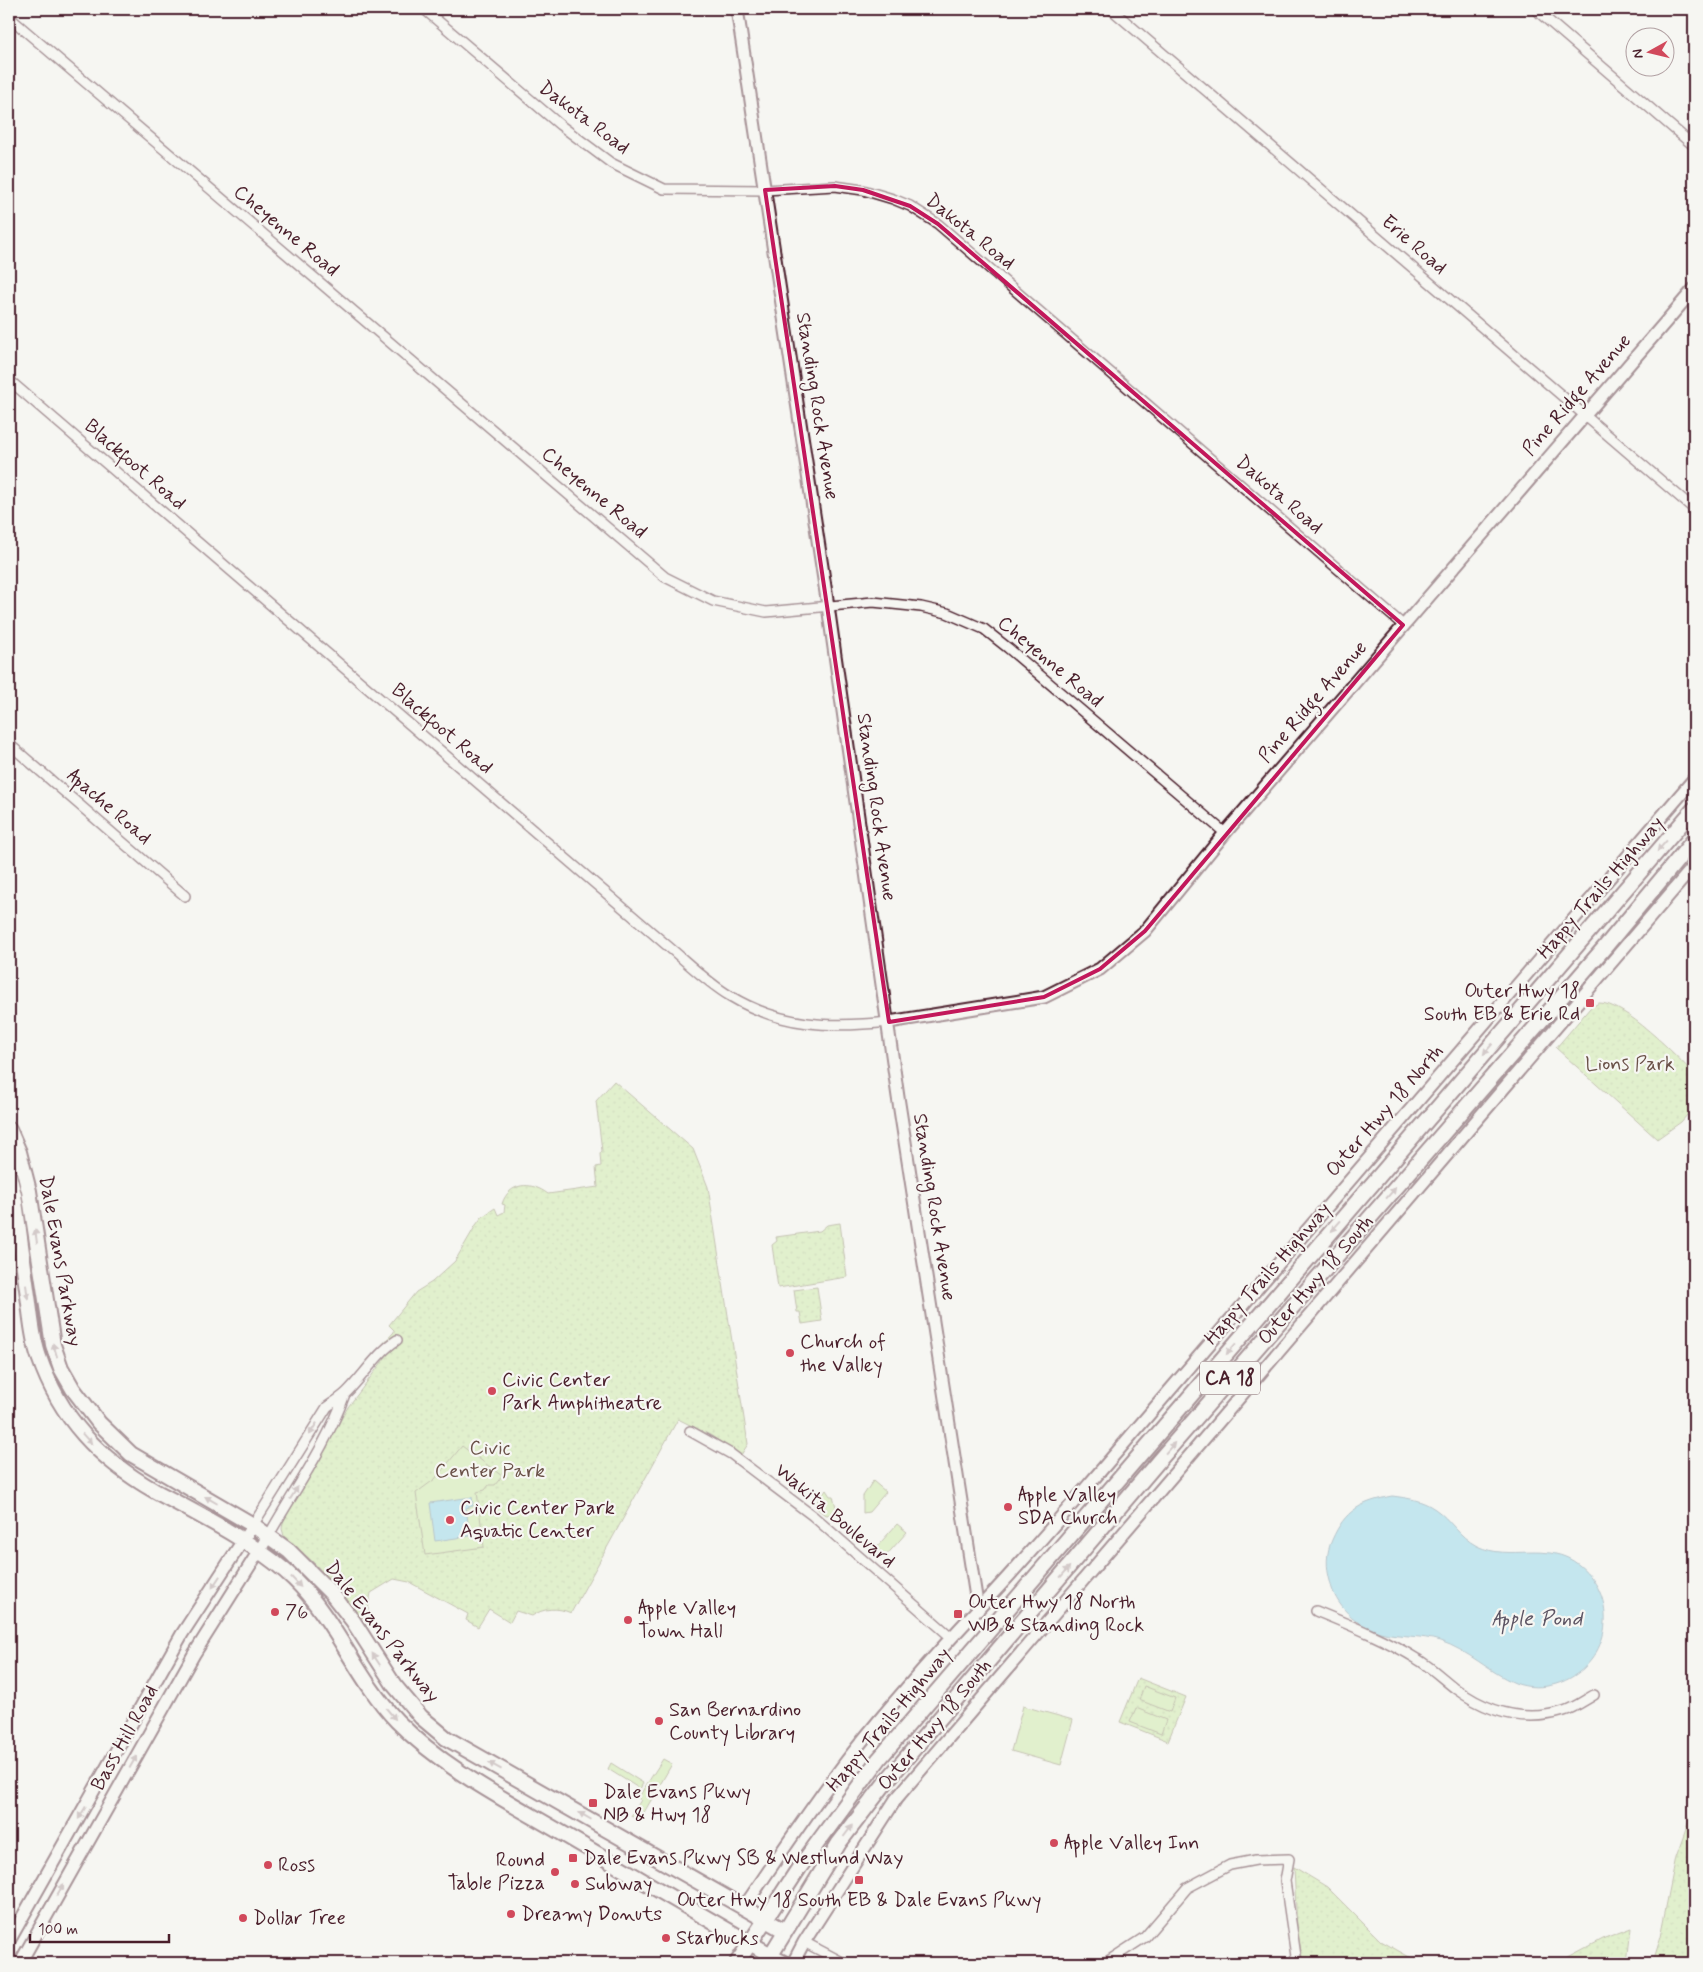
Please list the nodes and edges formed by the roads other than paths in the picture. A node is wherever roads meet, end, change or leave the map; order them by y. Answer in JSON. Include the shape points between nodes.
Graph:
{"nodes":[{"id":1,"x":424,"y":9,"type":"edge"},
{"id":2,"x":737,"y":9,"type":"edge"},
{"id":3,"x":1111,"y":9,"type":"edge"},
{"id":4,"x":1535,"y":9,"type":"edge"},
{"id":5,"x":9,"y":17,"type":"edge"},
{"id":6,"x":1694,"y":146,"type":"edge"},
{"id":7,"x":765,"y":190,"type":"junction"},
{"id":8,"x":1694,"y":289,"type":"edge"},
{"id":9,"x":9,"y":380,"type":"edge"},
{"id":10,"x":1585,"y":415,"type":"junction"},
{"id":11,"x":1694,"y":509,"type":"edge"},
{"id":12,"x":828,"y":606,"type":"junction"},
{"id":13,"x":1403,"y":626,"type":"junction"},
{"id":14,"x":9,"y":744,"type":"edge"},
{"id":15,"x":1694,"y":779,"type":"edge"},
{"id":16,"x":1694,"y":810,"type":"edge"},
{"id":17,"x":1225,"y":833,"type":"junction"},
{"id":18,"x":1694,"y":840,"type":"edge"},
{"id":19,"x":1694,"y":866,"type":"edge"},
{"id":20,"x":186,"y":896,"type":"dead end"},
{"id":21,"x":888,"y":1022,"type":"junction"},
{"id":22,"x":9,"y":1129,"type":"edge"},
{"id":23,"x":9,"y":1175,"type":"edge"},
{"id":24,"x":397,"y":1340,"type":"dead end"},
{"id":25,"x":346,"y":1394,"type":"junction"},
{"id":26,"x":690,"y":1430,"type":"dead end"},
{"id":27,"x":253,"y":1525,"type":"junction"},
{"id":28,"x":269,"y":1535,"type":"junction"},
{"id":29,"x":243,"y":1541,"type":"junction"},
{"id":30,"x":259,"y":1551,"type":"junction"},
{"id":31,"x":978,"y":1610,"type":"junction"},
{"id":32,"x":1316,"y":1611,"type":"dead end"},
{"id":33,"x":951,"y":1638,"type":"junction"},
{"id":34,"x":1594,"y":1695,"type":"dead end"},
{"id":35,"x":744,"y":1907,"type":"junction"},
{"id":36,"x":766,"y":1919,"type":"junction"},
{"id":37,"x":786,"y":1931,"type":"junction"},
{"id":38,"x":9,"y":1941,"type":"edge"},
{"id":39,"x":804,"y":1942,"type":"junction"},
{"id":40,"x":750,"y":1943,"type":"junction"},
{"id":41,"x":769,"y":1959,"type":"edge"},
{"id":42,"x":20,"y":1963,"type":"edge"},
{"id":43,"x":737,"y":1963,"type":"edge"},
{"id":44,"x":787,"y":1963,"type":"edge"},
{"id":45,"x":793,"y":1963,"type":"edge"},
{"id":46,"x":844,"y":1963,"type":"edge"},
{"id":47,"x":1104,"y":1963,"type":"edge"},
{"id":48,"x":1297,"y":1963,"type":"edge"}],
"edges":[{"from":1,"to":7,"type":"street","name":"Dakota Road","via":[[560,125],[611,164],[664,189]]},
{"from":2,"to":7,"type":"street","name":"Standing Rock Avenue"},
{"from":3,"to":10,"type":"street","name":"Erie Road"},
{"from":4,"to":6,"type":"street"},
{"from":5,"to":12,"type":"street","name":"Cheyenne Road","via":[[665,577],[713,601],[766,612]]},
{"from":7,"to":12,"type":"street","name":"Standing Rock Avenue"},
{"from":7,"to":13,"type":"street","name":"Dakota Road","via":[[835,186],[863,190],[910,206],[938,224]]},
{"from":8,"to":10,"type":"street","name":"Pine Ridge Avenue"},
{"from":9,"to":21,"type":"street","name":"Blackfoot Road","via":[[730,996],[779,1018],[812,1024],[850,1026]]},
{"from":10,"to":11,"type":"street","name":"Erie Road"},
{"from":10,"to":13,"type":"street","name":"Pine Ridge Avenue"},
{"from":12,"to":17,"type":"street","name":"Cheyenne Road","via":[[873,602],[901,604],[947,613],[984,629]]},
{"from":12,"to":21,"type":"street","name":"Standing Rock Avenue"},
{"from":13,"to":17,"type":"street","name":"Pine Ridge Avenue"},
{"from":14,"to":20,"type":"street","name":"Apache Road"},
{"from":15,"to":31,"type":"street","name":"Outer Hwy 18 North"},
{"from":16,"to":36,"type":"main road","name":"Happy Trails Highway","number":"CA 18","one_way":true,"via":[[879,1759]]},
{"from":17,"to":21,"type":"street","name":"Pine Ridge Avenue","via":[[1145,931],[1100,969],[1044,997]]},
{"from":37,"to":18,"type":"main road","name":"Happy Trails Highway","number":"CA 18","one_way":true,"via":[[839,1843],[889,1778]]},
{"from":19,"to":39,"type":"street","name":"Outer Hwy 18 South","via":[[896,1799]]},
{"from":21,"to":31,"type":"street","name":"Standing Rock Avenue"},
{"from":27,"to":22,"type":"main road","name":"Dale Evans Parkway","one_way":true,"via":[[131,1454],[99,1423],[67,1380],[53,1345],[29,1191]]},
{"from":23,"to":29,"type":"main road","name":"Dale Evans Parkway","one_way":true,"via":[[32,1327],[39,1356],[61,1405],[89,1442],[127,1474]]},
{"from":24,"to":25,"type":"street","via":[[376,1358]]},
{"from":25,"to":27,"type":"street","one_way":true,"via":[[327,1407]]},
{"from":28,"to":25,"type":"street","one_way":true,"via":[[320,1451]]},
{"from":26,"to":33,"type":"street","name":"Wakita Boulevard","via":[[732,1454],[813,1516]]},
{"from":27,"to":28,"type":"main road","name":"Dale Evans Parkway"},
{"from":27,"to":29,"type":"street","name":"Bass Hill Road"},
{"from":28,"to":30,"type":"street","name":"Bass Hill Road"},
{"from":35,"to":28,"type":"main road","name":"Dale Evans Parkway","one_way":true,"via":[[446,1738],[394,1685],[353,1621],[331,1594],[289,1550]]},
{"from":29,"to":30,"type":"main road","name":"Dale Evans Parkway"},
{"from":29,"to":38,"type":"street","name":"Bass Hill Road","one_way":true,"via":[[182,1634]]},
{"from":30,"to":40,"type":"main road","name":"Dale Evans Parkway","one_way":true,"via":[[294,1579],[326,1617],[396,1720],[440,1759]]},
{"from":42,"to":30,"type":"street","name":"Bass Hill Road","one_way":true,"via":[[194,1654]]},
{"from":31,"to":33,"type":"street","name":"Outer Hwy 18 North"},
{"from":32,"to":34,"type":"street","via":[[1393,1645],[1488,1708],[1516,1716],[1538,1716],[1565,1711]]},
{"from":33,"to":35,"type":"street","name":"Outer Hwy 18 North","via":[[852,1755]]},
{"from":35,"to":36,"type":"main road","name":"Dale Evans Parkway"},
{"from":36,"to":37,"type":"main road","name":"Dale Evans Parkway"},
{"from":36,"to":40,"type":"main road","name":"Happy Trails Highway","number":"CA 18"},
{"from":37,"to":39,"type":"street"},
{"from":37,"to":41,"type":"main road","name":"Happy Trails Highway","number":"CA 18"},
{"from":39,"to":45,"type":"street","name":"Outer Hwy 18 South"},
{"from":39,"to":46,"type":"street"},
{"from":40,"to":41,"type":"main road","name":"Dale Evans Parkway"},
{"from":40,"to":43,"type":"main road","name":"Happy Trails Highway","number":"CA 18"},
{"from":41,"to":44,"type":"street"},
{"from":47,"to":48,"type":"street","via":[[1145,1937],[1187,1888],[1230,1865],[1276,1858],[1289,1859],[1285,1882]]}]}
